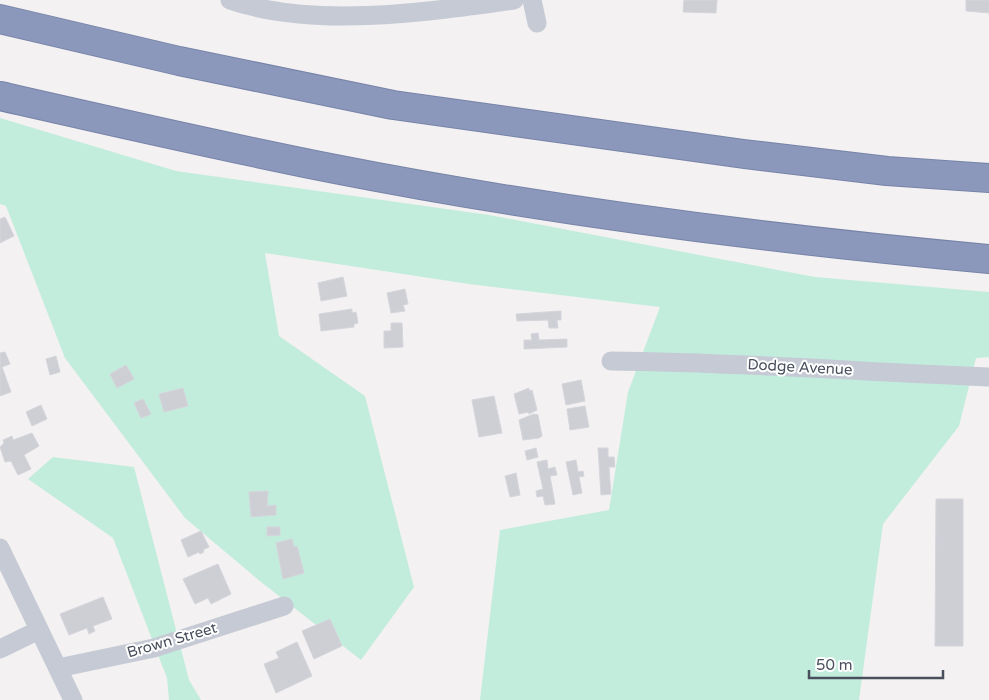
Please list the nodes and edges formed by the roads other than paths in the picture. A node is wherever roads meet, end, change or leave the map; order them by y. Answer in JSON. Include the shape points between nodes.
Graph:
{"nodes":[{"id":1,"x":230,"y":0,"type":"edge"},
{"id":2,"x":514,"y":0,"type":"edge"},
{"id":3,"x":532,"y":0,"type":"edge"},
{"id":4,"x":0,"y":19,"type":"edge"},
{"id":5,"x":536,"y":24,"type":"dead end"},
{"id":6,"x":0,"y":96,"type":"edge"},
{"id":7,"x":989,"y":178,"type":"edge"},
{"id":8,"x":989,"y":259,"type":"edge"},
{"id":9,"x":611,"y":361,"type":"dead end"},
{"id":10,"x":989,"y":377,"type":"edge"},
{"id":11,"x":0,"y":548,"type":"edge"},
{"id":12,"x":284,"y":606,"type":"dead end"},
{"id":13,"x":39,"y":630,"type":"junction"},
{"id":14,"x":0,"y":649,"type":"edge"},
{"id":15,"x":58,"y":668,"type":"junction"},
{"id":16,"x":73,"y":700,"type":"edge"}],
"edges":[{"from":1,"to":2,"type":"street","via":[[267,10],[325,16],[387,14]]},
{"from":3,"to":5,"type":"street"},
{"from":4,"to":7,"type":"highway","via":[[179,61],[393,105],[744,154],[886,171]]},
{"from":6,"to":8,"type":"highway","via":[[194,140],[462,192],[787,239]]},
{"from":9,"to":10,"type":"street","name":"Dodge Avenue"},
{"from":11,"to":13,"type":"street"},
{"from":12,"to":15,"type":"street","name":"Brown Street","via":[[154,648]]},
{"from":13,"to":14,"type":"street"},
{"from":13,"to":15,"type":"street"},
{"from":15,"to":16,"type":"street"}]}
